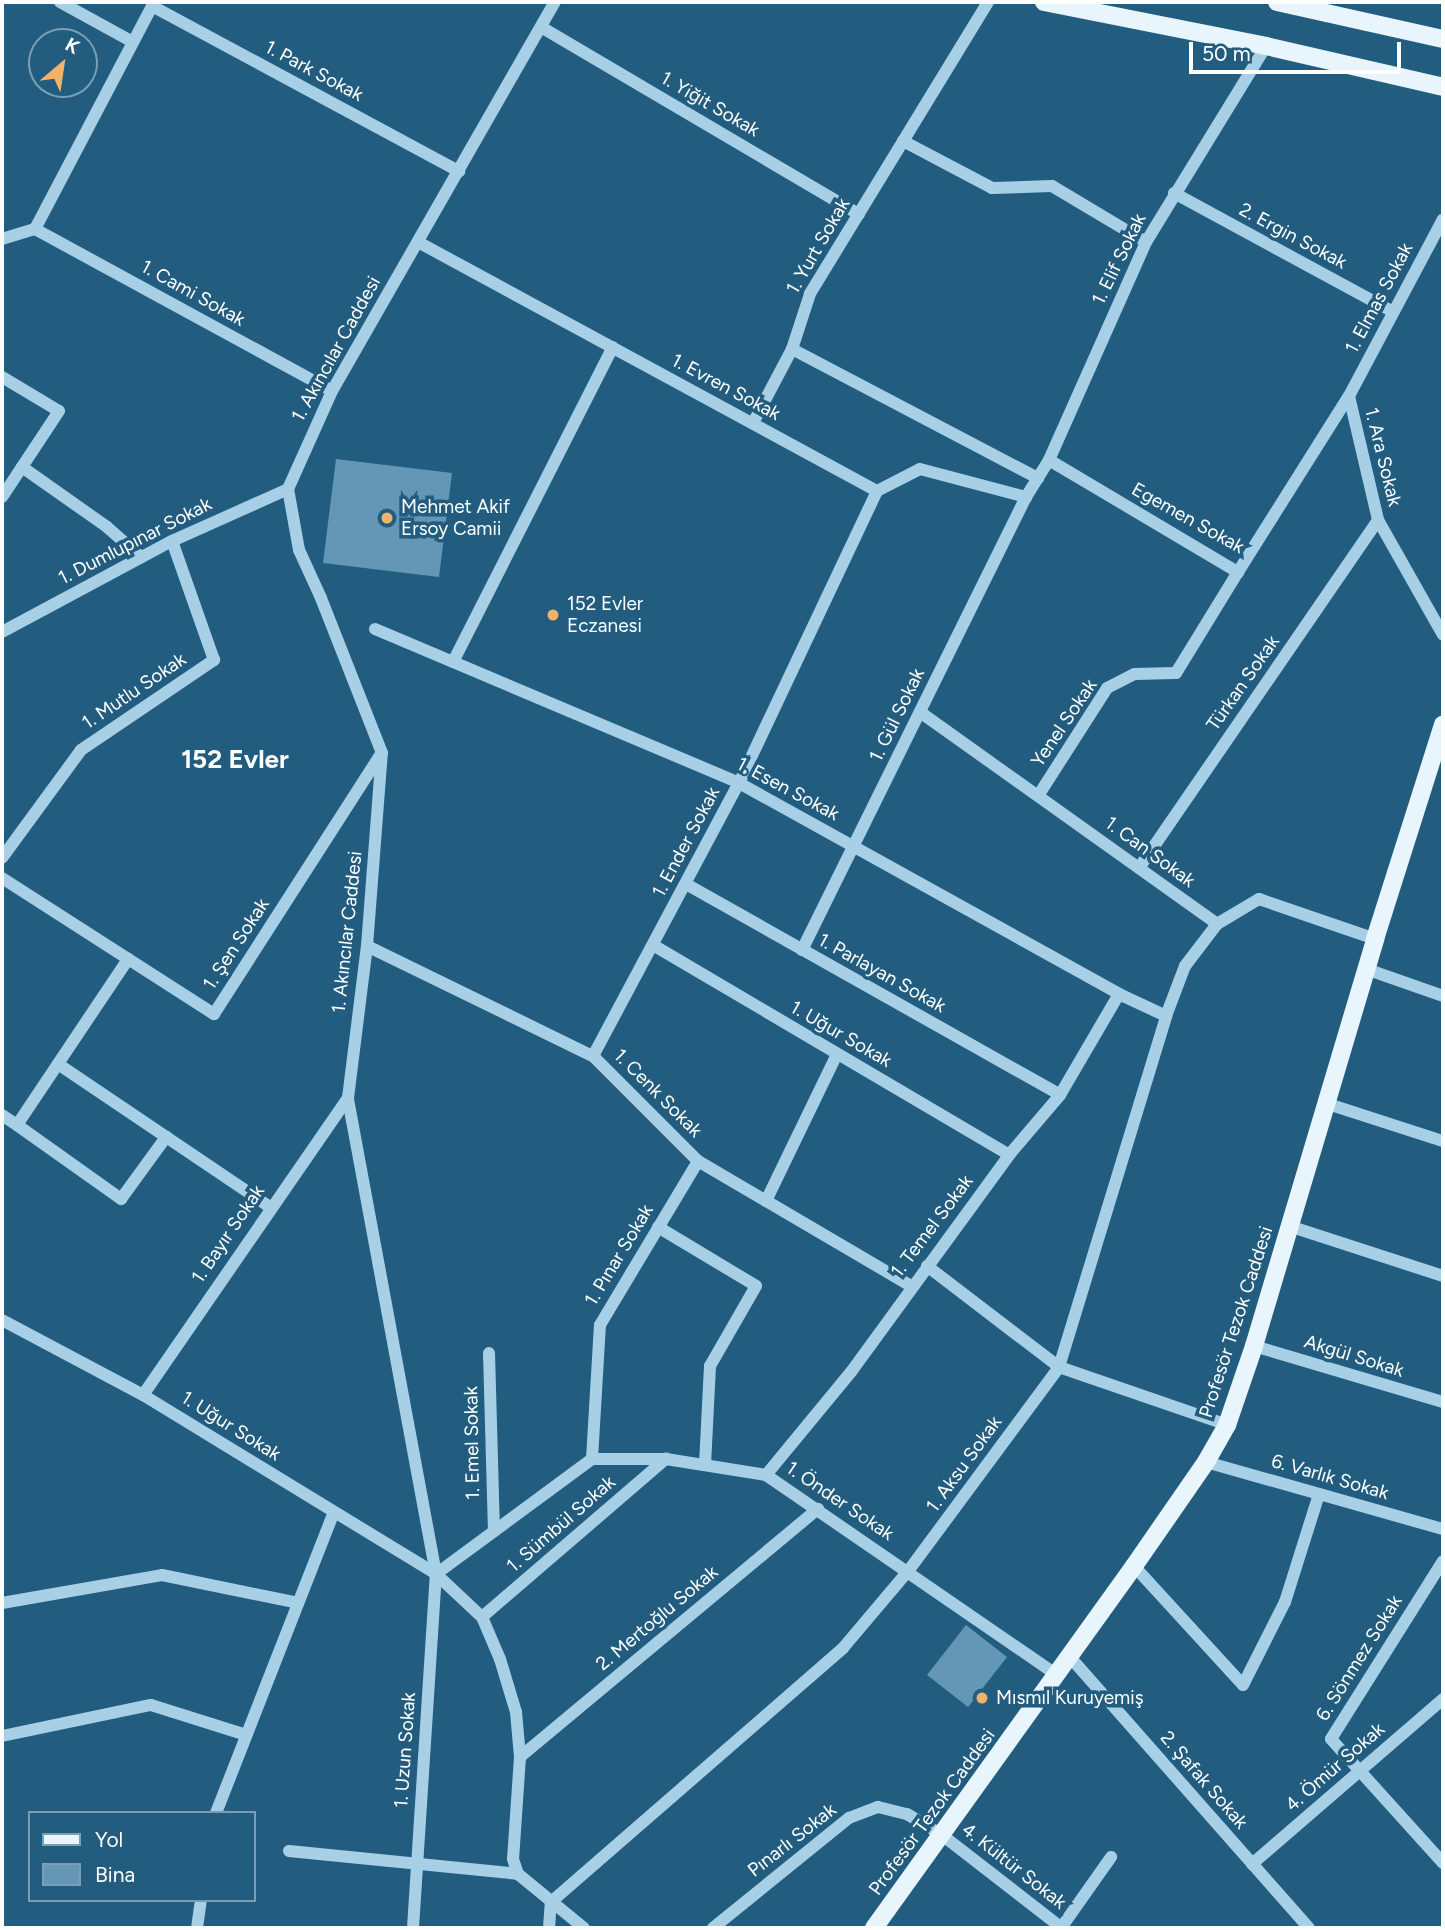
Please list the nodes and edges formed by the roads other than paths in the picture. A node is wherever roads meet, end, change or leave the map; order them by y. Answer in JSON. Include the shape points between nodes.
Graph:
{"nodes":[{"id":1,"x":60,"y":2,"type":"edge"},
{"id":2,"x":555,"y":2,"type":"edge"},
{"id":3,"x":988,"y":2,"type":"edge"},
{"id":4,"x":1044,"y":2,"type":"edge"},
{"id":5,"x":1277,"y":2,"type":"edge"},
{"id":6,"x":153,"y":4,"type":"edge"},
{"id":7,"x":541,"y":27,"type":"junction"},
{"id":8,"x":1443,"y":39,"type":"edge"},
{"id":9,"x":131,"y":41,"type":"junction"},
{"id":10,"x":1266,"y":47,"type":"junction"},
{"id":11,"x":1443,"y":88,"type":"edge"},
{"id":12,"x":903,"y":141,"type":"junction"},
{"id":13,"x":458,"y":171,"type":"junction"},
{"id":14,"x":1174,"y":193,"type":"junction"},
{"id":15,"x":859,"y":214,"type":"junction"},
{"id":16,"x":1443,"y":219,"type":"edge"},
{"id":17,"x":36,"y":229,"type":"junction"},
{"id":18,"x":2,"y":239,"type":"edge"},
{"id":19,"x":418,"y":242,"type":"junction"},
{"id":20,"x":1146,"y":242,"type":"junction"},
{"id":21,"x":1393,"y":312,"type":"junction"},
{"id":22,"x":613,"y":348,"type":"junction"},
{"id":23,"x":792,"y":349,"type":"junction"},
{"id":24,"x":2,"y":377,"type":"edge"},
{"id":25,"x":332,"y":391,"type":"junction"},
{"id":26,"x":1349,"y":396,"type":"junction"},
{"id":27,"x":752,"y":423,"type":"junction"},
{"id":28,"x":1049,"y":460,"type":"junction"},
{"id":29,"x":22,"y":467,"type":"junction"},
{"id":30,"x":1038,"y":478,"type":"junction"},
{"id":31,"x":288,"y":489,"type":"junction"},
{"id":32,"x":877,"y":491,"type":"junction"},
{"id":33,"x":2,"y":497,"type":"edge"},
{"id":34,"x":1026,"y":498,"type":"junction"},
{"id":35,"x":1378,"y":520,"type":"junction"},
{"id":36,"x":172,"y":541,"type":"junction"},
{"id":37,"x":141,"y":557,"type":"junction"},
{"id":38,"x":1238,"y":572,"type":"junction"},
{"id":39,"x":375,"y":629,"type":"dead end"},
{"id":40,"x":2,"y":632,"type":"edge"},
{"id":41,"x":1443,"y":635,"type":"edge"},
{"id":42,"x":453,"y":662,"type":"junction"},
{"id":43,"x":920,"y":712,"type":"junction"},
{"id":44,"x":1443,"y":724,"type":"edge"},
{"id":45,"x":382,"y":753,"type":"junction"},
{"id":46,"x":739,"y":783,"type":"junction"},
{"id":47,"x":1038,"y":796,"type":"junction"},
{"id":48,"x":854,"y":846,"type":"junction"},
{"id":49,"x":2,"y":858,"type":"edge"},
{"id":50,"x":1139,"y":867,"type":"junction"},
{"id":51,"x":2,"y":878,"type":"edge"},
{"id":52,"x":686,"y":884,"type":"junction"},
{"id":53,"x":1217,"y":924,"type":"junction"},
{"id":54,"x":1374,"y":939,"type":"junction"},
{"id":55,"x":653,"y":945,"type":"junction"},
{"id":56,"x":367,"y":946,"type":"junction"},
{"id":57,"x":802,"y":950,"type":"junction"},
{"id":58,"x":128,"y":959,"type":"junction"},
{"id":59,"x":1366,"y":970,"type":"junction"},
{"id":60,"x":1119,"y":994,"type":"junction"},
{"id":61,"x":1443,"y":996,"type":"edge"},
{"id":62,"x":1166,"y":1016,"type":"junction"},
{"id":63,"x":837,"y":1054,"type":"junction"},
{"id":64,"x":593,"y":1056,"type":"junction"},
{"id":65,"x":58,"y":1064,"type":"junction"},
{"id":66,"x":1059,"y":1095,"type":"junction"},
{"id":67,"x":348,"y":1098,"type":"junction"},
{"id":68,"x":1325,"y":1103,"type":"junction"},
{"id":69,"x":2,"y":1115,"type":"edge"},
{"id":70,"x":17,"y":1125,"type":"junction"},
{"id":71,"x":166,"y":1136,"type":"junction"},
{"id":72,"x":1443,"y":1141,"type":"edge"},
{"id":73,"x":1009,"y":1156,"type":"junction"},
{"id":74,"x":698,"y":1161,"type":"junction"},
{"id":75,"x":766,"y":1201,"type":"junction"},
{"id":76,"x":270,"y":1207,"type":"junction"},
{"id":77,"x":1289,"y":1226,"type":"junction"},
{"id":78,"x":658,"y":1227,"type":"junction"},
{"id":79,"x":927,"y":1266,"type":"junction"},
{"id":80,"x":1443,"y":1276,"type":"edge"},
{"id":81,"x":911,"y":1286,"type":"junction"},
{"id":82,"x":2,"y":1320,"type":"edge"},
{"id":83,"x":1254,"y":1346,"type":"junction"},
{"id":84,"x":489,"y":1353,"type":"dead end"},
{"id":85,"x":1059,"y":1367,"type":"junction"},
{"id":86,"x":143,"y":1395,"type":"junction"},
{"id":87,"x":1443,"y":1402,"type":"edge"},
{"id":88,"x":1227,"y":1426,"type":"junction"},
{"id":89,"x":592,"y":1459,"type":"junction"},
{"id":90,"x":666,"y":1459,"type":"junction"},
{"id":91,"x":1206,"y":1462,"type":"junction"},
{"id":92,"x":705,"y":1465,"type":"junction"},
{"id":93,"x":766,"y":1475,"type":"junction"},
{"id":94,"x":1319,"y":1494,"type":"junction"},
{"id":95,"x":818,"y":1509,"type":"junction"},
{"id":96,"x":334,"y":1512,"type":"junction"},
{"id":97,"x":1443,"y":1529,"type":"edge"},
{"id":98,"x":494,"y":1531,"type":"junction"},
{"id":99,"x":1443,"y":1561,"type":"edge"},
{"id":100,"x":1134,"y":1566,"type":"junction"},
{"id":101,"x":909,"y":1570,"type":"junction"},
{"id":102,"x":436,"y":1574,"type":"junction"},
{"id":103,"x":2,"y":1603,"type":"edge"},
{"id":104,"x":298,"y":1603,"type":"junction"},
{"id":105,"x":482,"y":1618,"type":"junction"},
{"id":106,"x":1070,"y":1657,"type":"junction"},
{"id":107,"x":1057,"y":1675,"type":"junction"},
{"id":108,"x":1443,"y":1699,"type":"edge"},
{"id":109,"x":246,"y":1735,"type":"junction"},
{"id":110,"x":2,"y":1736,"type":"edge"},
{"id":111,"x":520,"y":1757,"type":"junction"},
{"id":112,"x":1360,"y":1770,"type":"junction"},
{"id":113,"x":217,"y":1811,"type":"edge"},
{"id":114,"x":942,"y":1835,"type":"junction"},
{"id":115,"x":289,"y":1851,"type":"dead end"},
{"id":116,"x":1111,"y":1857,"type":"dead end"},
{"id":117,"x":1443,"y":1863,"type":"edge"},
{"id":118,"x":418,"y":1864,"type":"junction"},
{"id":119,"x":1252,"y":1864,"type":"junction"},
{"id":120,"x":518,"y":1874,"type":"junction"},
{"id":121,"x":201,"y":1902,"type":"edge"},
{"id":122,"x":551,"y":1902,"type":"junction"},
{"id":123,"x":197,"y":1928,"type":"edge"},
{"id":124,"x":413,"y":1928,"type":"edge"},
{"id":125,"x":549,"y":1928,"type":"edge"},
{"id":126,"x":584,"y":1928,"type":"edge"},
{"id":127,"x":713,"y":1928,"type":"edge"},
{"id":128,"x":874,"y":1928,"type":"edge"},
{"id":129,"x":1061,"y":1928,"type":"edge"},
{"id":130,"x":1309,"y":1928,"type":"edge"}],
"edges":[{"from":1,"to":9,"type":"street"},
{"from":2,"to":7,"type":"street","name":"1. Akıncılar Caddesi"},
{"from":3,"to":12,"type":"street","name":"1. Yurt Sokak"},
{"from":4,"to":10,"type":"main road"},
{"from":5,"to":8,"type":"main road"},
{"from":6,"to":9,"type":"street"},
{"from":6,"to":13,"type":"street","name":"1. Park Sokak"},
{"from":7,"to":13,"type":"street","name":"1. Akıncılar Caddesi"},
{"from":7,"to":15,"type":"street","name":"1. Yiğit Sokak"},
{"from":9,"to":17,"type":"street"},
{"from":10,"to":11,"type":"main road"},
{"from":10,"to":14,"type":"street","name":"1. Elif Sokak"},
{"from":12,"to":15,"type":"street","name":"1. Yurt Sokak"},
{"from":12,"to":20,"type":"street","via":[[992,188],[1052,186]]},
{"from":13,"to":19,"type":"street","name":"1. Akıncılar Caddesi"},
{"from":14,"to":20,"type":"street","name":"1. Elif Sokak"},
{"from":14,"to":21,"type":"street","name":"2. Ergin Sokak"},
{"from":15,"to":23,"type":"street","name":"1. Yurt Sokak","via":[[810,294]]},
{"from":16,"to":21,"type":"street","name":"1. Elmas Sokak"},
{"from":17,"to":18,"type":"street"},
{"from":17,"to":25,"type":"street","name":"1. Cami Sokak"},
{"from":19,"to":22,"type":"street","name":"1. Evren Sokak"},
{"from":19,"to":25,"type":"street","name":"1. Akıncılar Caddesi"},
{"from":20,"to":28,"type":"street","name":"1. Elif Sokak"},
{"from":21,"to":26,"type":"street","name":"1. Elmas Sokak"},
{"from":22,"to":27,"type":"street","name":"1. Evren Sokak"},
{"from":22,"to":42,"type":"street"},
{"from":23,"to":27,"type":"street","name":"1. Yurt Sokak"},
{"from":23,"to":30,"type":"street"},
{"from":24,"to":29,"type":"street","via":[[59,411]]},
{"from":25,"to":31,"type":"street","name":"1. Akıncılar Caddesi"},
{"from":26,"to":35,"type":"street","name":"1. Ara Sokak"},
{"from":26,"to":38,"type":"street","name":"Egemen Sokak"},
{"from":27,"to":32,"type":"street","name":"1. Evren Sokak"},
{"from":28,"to":30,"type":"street","name":"1. Elif Sokak"},
{"from":28,"to":38,"type":"street","name":"Egemen Sokak"},
{"from":29,"to":33,"type":"street"},
{"from":29,"to":37,"type":"street"},
{"from":30,"to":34,"type":"street","name":"1. Elif Sokak"},
{"from":31,"to":36,"type":"street","name":"1. Dumlupınar Sokak"},
{"from":31,"to":45,"type":"street","name":"1. Akıncılar Caddesi","via":[[299,551]]},
{"from":32,"to":34,"type":"street","via":[[920,469]]},
{"from":32,"to":46,"type":"street","name":"1. Ender Sokak"},
{"from":34,"to":43,"type":"street","name":"1. Gül Sokak"},
{"from":35,"to":41,"type":"street","name":"1. Ara Sokak"},
{"from":35,"to":50,"type":"street","name":"Türkan Sokak"},
{"from":36,"to":37,"type":"street","name":"1. Dumlupınar Sokak"},
{"from":36,"to":49,"type":"street","name":"1. Mutlu Sokak","via":[[214,660],[81,750]]},
{"from":37,"to":40,"type":"street","name":"1. Dumlupınar Sokak"},
{"from":38,"to":47,"type":"street","name":"Yenel Sokak","via":[[1176,673],[1135,674],[1107,688]]},
{"from":39,"to":42,"type":"street","name":"1. Esen Sokak"},
{"from":42,"to":46,"type":"street","name":"1. Esen Sokak"},
{"from":43,"to":47,"type":"street","name":"1. Can Sokak"},
{"from":43,"to":48,"type":"street","name":"1. Gül Sokak"},
{"from":44,"to":54,"type":"main road","name":"Profesör Tezok Caddesi"},
{"from":45,"to":56,"type":"street","name":"1. Akıncılar Caddesi"},
{"from":45,"to":58,"type":"street","name":"1. Şen Sokak","via":[[214,1014]]},
{"from":46,"to":48,"type":"street","name":"1. Esen Sokak"},
{"from":46,"to":52,"type":"street","name":"1. Ender Sokak"},
{"from":47,"to":50,"type":"street","name":"1. Can Sokak"},
{"from":48,"to":57,"type":"street","name":"1. Gül Sokak"},
{"from":48,"to":60,"type":"street","name":"1. Esen Sokak"},
{"from":50,"to":53,"type":"street","name":"1. Can Sokak"},
{"from":51,"to":58,"type":"street","name":"1. Şen Sokak"},
{"from":52,"to":55,"type":"street","name":"1. Ender Sokak"},
{"from":52,"to":57,"type":"street","name":"1. Parlayan Sokak"},
{"from":53,"to":54,"type":"street","via":[[1259,899]]},
{"from":53,"to":62,"type":"street","name":"1. Aksu Sokak","via":[[1185,966]]},
{"from":54,"to":59,"type":"main road","name":"Profesör Tezok Caddesi"},
{"from":55,"to":63,"type":"street","name":"1. Uğur Sokak"},
{"from":55,"to":64,"type":"street","name":"1. Ender Sokak"},
{"from":56,"to":64,"type":"street","name":"1. Cenk Sokak"},
{"from":56,"to":67,"type":"street","name":"1. Akıncılar Caddesi"},
{"from":57,"to":66,"type":"street","name":"1. Parlayan Sokak"},
{"from":58,"to":65,"type":"street"},
{"from":59,"to":61,"type":"street"},
{"from":59,"to":68,"type":"main road","name":"Profesör Tezok Caddesi"},
{"from":60,"to":62,"type":"street","name":"1. Esen Sokak"},
{"from":60,"to":66,"type":"street","name":"1. Temel Sokak"},
{"from":62,"to":85,"type":"street","name":"1. Aksu Sokak"},
{"from":63,"to":73,"type":"street","name":"1. Uğur Sokak"},
{"from":63,"to":75,"type":"street"},
{"from":64,"to":74,"type":"street","name":"1. Cenk Sokak"},
{"from":65,"to":70,"type":"street"},
{"from":65,"to":71,"type":"street"},
{"from":66,"to":73,"type":"street","name":"1. Temel Sokak"},
{"from":67,"to":76,"type":"street","name":"1. Bayır Sokak"},
{"from":67,"to":102,"type":"street","name":"1. Akıncılar Caddesi"},
{"from":68,"to":72,"type":"street"},
{"from":68,"to":77,"type":"main road","name":"Profesör Tezok Caddesi"},
{"from":69,"to":70,"type":"street"},
{"from":70,"to":71,"type":"street","via":[[121,1199]]},
{"from":71,"to":76,"type":"street"},
{"from":73,"to":79,"type":"street","name":"1. Temel Sokak"},
{"from":74,"to":75,"type":"street","name":"1. Cenk Sokak"},
{"from":74,"to":78,"type":"street","name":"1. Pınar Sokak"},
{"from":75,"to":81,"type":"street","name":"1. Cenk Sokak"},
{"from":76,"to":86,"type":"street","name":"1. Bayır Sokak"},
{"from":77,"to":80,"type":"street"},
{"from":77,"to":83,"type":"main road","name":"Profesör Tezok Caddesi"},
{"from":78,"to":89,"type":"street","name":"1. Pınar Sokak","via":[[600,1325]]},
{"from":78,"to":92,"type":"street","via":[[756,1286],[710,1366]]},
{"from":79,"to":81,"type":"street","name":"1. Temel Sokak"},
{"from":79,"to":85,"type":"street"},
{"from":81,"to":93,"type":"street","name":"1. Temel Sokak","via":[[851,1372]]},
{"from":82,"to":86,"type":"street","name":"1. Uğur Sokak"},
{"from":83,"to":87,"type":"street","name":"Akgül Sokak"},
{"from":83,"to":88,"type":"main road","name":"Profesör Tezok Caddesi"},
{"from":84,"to":98,"type":"street","name":"1. Emel Sokak"},
{"from":85,"to":88,"type":"street"},
{"from":85,"to":101,"type":"street","name":"1. Aksu Sokak"},
{"from":86,"to":96,"type":"street","name":"1. Uğur Sokak"},
{"from":88,"to":91,"type":"main road","name":"Profesör Tezok Caddesi"},
{"from":89,"to":90,"type":"street","name":"1. Önder Sokak"},
{"from":89,"to":98,"type":"street"},
{"from":90,"to":92,"type":"street","name":"1. Önder Sokak"},
{"from":90,"to":105,"type":"street","name":"1. Sümbül Sokak"},
{"from":91,"to":94,"type":"street","name":"6. Varlık Sokak"},
{"from":91,"to":100,"type":"main road","name":"Profesör Tezok Caddesi"},
{"from":92,"to":93,"type":"street","name":"1. Önder Sokak"},
{"from":93,"to":95,"type":"street","name":"1. Önder Sokak"},
{"from":94,"to":97,"type":"street","name":"6. Varlık Sokak"},
{"from":94,"to":100,"type":"street","via":[[1285,1602],[1242,1685]]},
{"from":95,"to":101,"type":"street","name":"1. Önder Sokak"},
{"from":95,"to":111,"type":"street","name":"2. Mertoğlu Sokak"},
{"from":96,"to":102,"type":"street","name":"1. Uğur Sokak"},
{"from":96,"to":104,"type":"street"},
{"from":98,"to":102,"type":"street"},
{"from":99,"to":112,"type":"street","name":"6. Sönmez Sokak","via":[[1331,1739]]},
{"from":100,"to":106,"type":"main road","name":"Profesör Tezok Caddesi"},
{"from":101,"to":107,"type":"street","name":"1. Önder Sokak"},
{"from":101,"to":122,"type":"street","name":"1. Aksu Sokak","via":[[843,1648]]},
{"from":102,"to":105,"type":"street"},
{"from":102,"to":118,"type":"street","name":"1. Uzun Sokak"},
{"from":103,"to":104,"type":"street","via":[[162,1575]]},
{"from":104,"to":109,"type":"street"},
{"from":105,"to":111,"type":"street","via":[[516,1712]]},
{"from":106,"to":107,"type":"main road","name":"Profesör Tezok Caddesi"},
{"from":106,"to":119,"type":"street","name":"2. Şafak Sokak"},
{"from":107,"to":114,"type":"main road","name":"Profesör Tezok Caddesi"},
{"from":108,"to":112,"type":"street","name":"4. Ömür Sokak"},
{"from":109,"to":110,"type":"street","via":[[150,1705]]},
{"from":109,"to":113,"type":"street"},
{"from":111,"to":120,"type":"street","via":[[513,1858]]},
{"from":112,"to":117,"type":"street"},
{"from":112,"to":119,"type":"street","name":"4. Ömür Sokak"},
{"from":114,"to":127,"type":"street","name":"Pınarlı Sokak","via":[[907,1814],[878,1807],[849,1818]]},
{"from":114,"to":128,"type":"main road","name":"Profesör Tezok Caddesi"},
{"from":114,"to":129,"type":"street","name":"4. Kültür Sokak"},
{"from":115,"to":118,"type":"street"},
{"from":116,"to":129,"type":"street"},
{"from":118,"to":120,"type":"street"},
{"from":118,"to":124,"type":"street","name":"1. Uzun Sokak"},
{"from":119,"to":130,"type":"street","name":"2. Şafak Sokak"},
{"from":120,"to":122,"type":"street"},
{"from":121,"to":123,"type":"street"},
{"from":122,"to":125,"type":"street"},
{"from":122,"to":126,"type":"street"}]}
